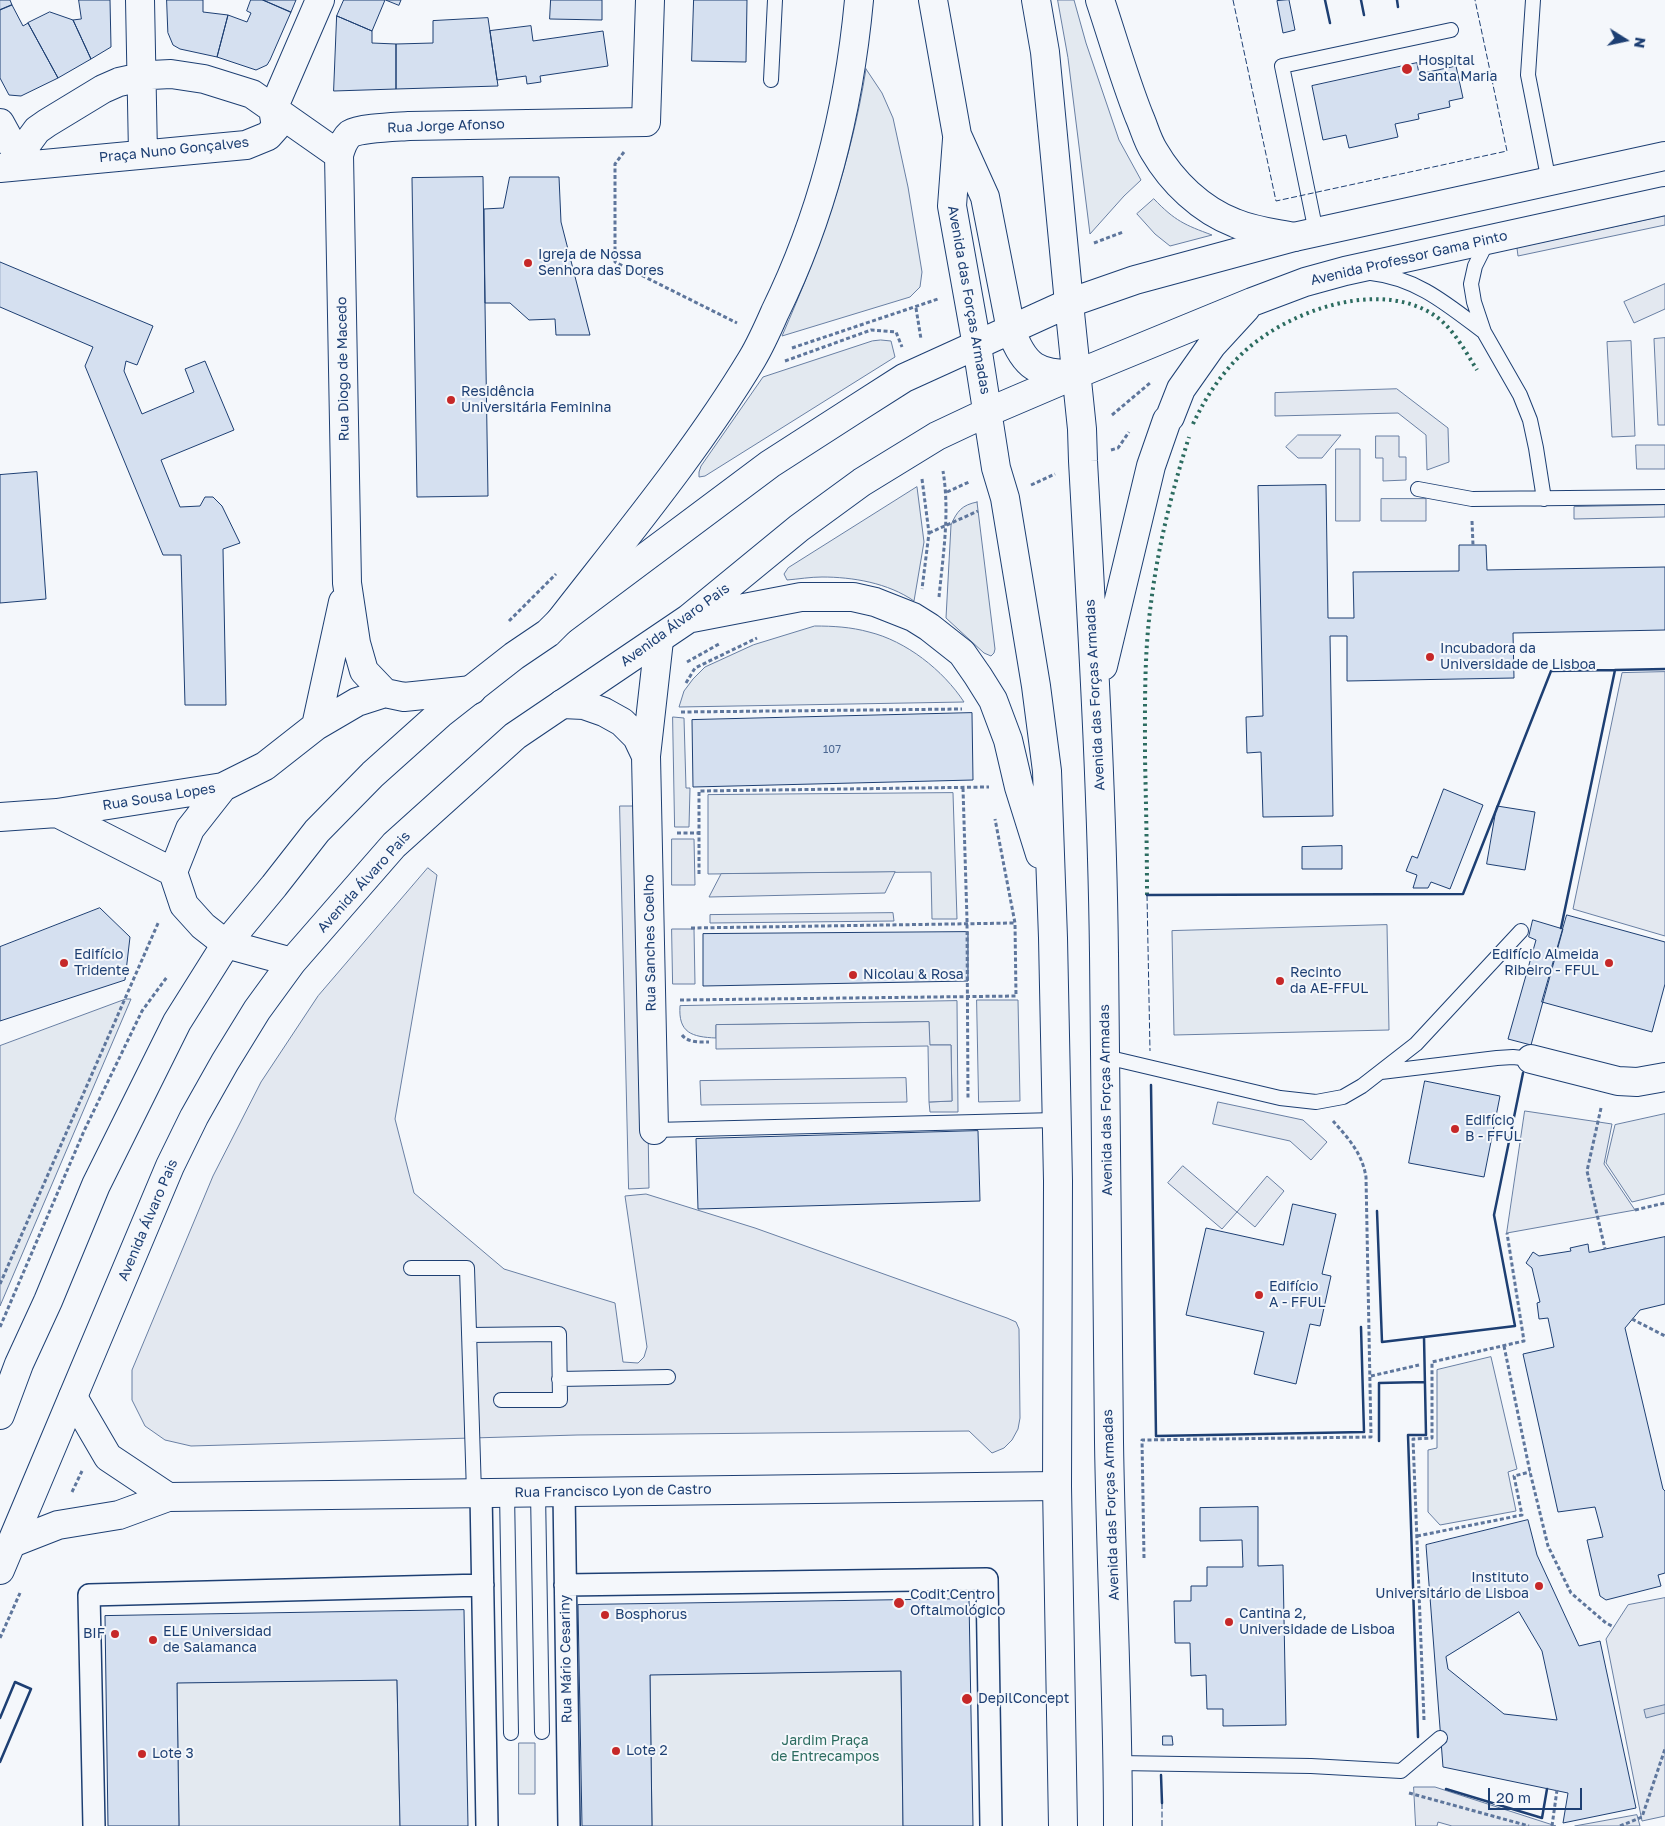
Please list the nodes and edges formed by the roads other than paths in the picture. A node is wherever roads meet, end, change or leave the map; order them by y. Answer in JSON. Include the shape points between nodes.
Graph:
{"nodes":[{"id":1,"x":140,"y":0,"type":"edge"},
{"id":2,"x":320,"y":0,"type":"edge"},
{"id":3,"x":650,"y":0,"type":"edge"},
{"id":4,"x":775,"y":0,"type":"edge"},
{"id":5,"x":859,"y":0,"type":"edge"},
{"id":6,"x":933,"y":0,"type":"edge"},
{"id":7,"x":1036,"y":0,"type":"edge"},
{"id":8,"x":1100,"y":0,"type":"edge"},
{"id":9,"x":1533,"y":0,"type":"edge"},
{"id":10,"x":1451,"y":30,"type":"dead end"},
{"id":11,"x":142,"y":77,"type":"junction"},
{"id":12,"x":771,"y":80,"type":"dead end"},
{"id":13,"x":273,"y":109,"type":"junction"},
{"id":14,"x":0,"y":123,"type":"edge"},
{"id":15,"x":957,"y":135,"type":"junction"},
{"id":16,"x":143,"y":154,"type":"junction"},
{"id":17,"x":339,"y":155,"type":"junction"},
{"id":18,"x":1665,"y":156,"type":"edge"},
{"id":19,"x":11,"y":166,"type":"edge"},
{"id":20,"x":1549,"y":182,"type":"junction"},
{"id":21,"x":1665,"y":201,"type":"edge"},
{"id":22,"x":1305,"y":234,"type":"junction"},
{"id":23,"x":1489,"y":239,"type":"junction"},
{"id":24,"x":1345,"y":271,"type":"junction"},
{"id":25,"x":1252,"y":302,"type":"junction"},
{"id":26,"x":1069,"y":303,"type":"junction"},
{"id":27,"x":1011,"y":330,"type":"junction"},
{"id":28,"x":1484,"y":332,"type":"junction"},
{"id":29,"x":977,"y":346,"type":"junction"},
{"id":30,"x":1077,"y":374,"type":"junction"},
{"id":31,"x":988,"y":412,"type":"junction"},
{"id":32,"x":1418,"y":489,"type":"dead end"},
{"id":33,"x":1665,"y":497,"type":"edge"},
{"id":34,"x":1544,"y":499,"type":"junction"},
{"id":35,"x":347,"y":583,"type":"junction"},
{"id":36,"x":688,"y":619,"type":"junction"},
{"id":37,"x":560,"y":621,"type":"junction"},
{"id":38,"x":659,"y":640,"type":"junction"},
{"id":39,"x":472,"y":690,"type":"junction"},
{"id":40,"x":385,"y":693,"type":"junction"},
{"id":41,"x":1096,"y":693,"type":"junction"},
{"id":42,"x":562,"y":704,"type":"junction"},
{"id":43,"x":316,"y":726,"type":"junction"},
{"id":44,"x":646,"y":756,"type":"junction"},
{"id":45,"x":223,"y":788,"type":"junction"},
{"id":46,"x":56,"y":812,"type":"junction"},
{"id":47,"x":0,"y":817,"type":"edge"},
{"id":48,"x":173,"y":872,"type":"junction"},
{"id":49,"x":1051,"y":888,"type":"junction"},
{"id":50,"x":1521,"y":931,"type":"dead end"},
{"id":51,"x":226,"y":944,"type":"junction"},
{"id":52,"x":292,"y":962,"type":"junction"},
{"id":53,"x":1106,"y":1057,"type":"junction"},
{"id":54,"x":1531,"y":1059,"type":"joint"},
{"id":55,"x":1381,"y":1072,"type":"junction"},
{"id":56,"x":1665,"y":1077,"type":"edge"},
{"id":57,"x":1056,"y":1120,"type":"junction"},
{"id":58,"x":654,"y":1130,"type":"joint"},
{"id":59,"x":411,"y":1268,"type":"dead end"},
{"id":60,"x":469,"y":1335,"type":"junction"},
{"id":61,"x":668,"y":1377,"type":"dead end"},
{"id":62,"x":559,"y":1379,"type":"junction"},
{"id":63,"x":73,"y":1397,"type":"junction"},
{"id":64,"x":501,"y":1400,"type":"dead end"},
{"id":65,"x":0,"y":1415,"type":"edge"},
{"id":66,"x":1057,"y":1486,"type":"junction"},
{"id":67,"x":551,"y":1492,"type":"junction"},
{"id":68,"x":488,"y":1493,"type":"junction"},
{"id":69,"x":168,"y":1496,"type":"junction"},
{"id":70,"x":12,"y":1543,"type":"junction"},
{"id":71,"x":0,"y":1570,"type":"edge"},
{"id":72,"x":483,"y":1585,"type":"junction"},
{"id":73,"x":565,"y":1585,"type":"junction"},
{"id":74,"x":542,"y":1732,"type":"dead end"},
{"id":75,"x":511,"y":1733,"type":"dead end"},
{"id":76,"x":1440,"y":1738,"type":"dead end"},
{"id":77,"x":1118,"y":1763,"type":"junction"},
{"id":78,"x":94,"y":1826,"type":"edge"},
{"id":79,"x":487,"y":1826,"type":"edge"},
{"id":80,"x":569,"y":1826,"type":"edge"},
{"id":81,"x":991,"y":1826,"type":"edge"},
{"id":82,"x":1064,"y":1826,"type":"edge"},
{"id":83,"x":1118,"y":1826,"type":"edge"}],
"edges":[{"from":1,"to":11,"type":"main road"},
{"from":2,"to":13,"type":"main road"},
{"from":3,"to":17,"type":"main road","name":"Rua Jorge Afonso","via":[[646,122],[372,129],[351,134]]},
{"from":4,"to":12,"type":"lane"},
{"from":5,"to":37,"type":"main road","via":[[852,69],[834,155],[809,232],[784,294],[752,358],[712,422]]},
{"from":6,"to":15,"type":"main road","name":"Avenida das Forças Armadas"},
{"from":7,"to":26,"type":"main road","name":"Avenida das Forças Armadas","via":[[1045,52]]},
{"from":8,"to":22,"type":"main road","via":[[1133,101],[1153,149],[1166,170],[1186,192],[1232,222],[1249,229]]},
{"from":9,"to":20,"type":"lane","via":[[1528,75]]},
{"from":10,"to":22,"type":"lane","via":[[1282,66]]},
{"from":11,"to":13,"type":"main road","via":[[171,74],[204,79],[252,94]]},
{"from":11,"to":16,"type":"main road"},
{"from":11,"to":19,"type":"main road","via":[[103,88],[47,123],[37,130]]},
{"from":13,"to":16,"type":"main road","name":"Praça Nuno Gonçalves","via":[[276,127],[256,142]]},
{"from":13,"to":17,"type":"main road"},
{"from":14,"to":19,"type":"main road"},
{"from":15,"to":27,"type":"main road","name":"Avenida das Forças Armadas","via":[[985,197]]},
{"from":15,"to":29,"type":"main road","name":"Avenida das Forças Armadas","via":[[952,206]]},
{"from":16,"to":19,"type":"main road","name":"Praça Nuno Gonçalves"},
{"from":17,"to":35,"type":"main road","name":"Rua Diogo de Macedo"},
{"from":18,"to":20,"type":"main road"},
{"from":20,"to":22,"type":"main road"},
{"from":21,"to":23,"type":"main road","name":"Avenida Professor Gama Pinto"},
{"from":22,"to":26,"type":"main road","via":[[1135,280]]},
{"from":23,"to":24,"type":"main road","name":"Avenida Professor Gama Pinto"},
{"from":23,"to":28,"type":"lane","via":[[1475,266],[1471,284]]},
{"from":24,"to":25,"type":"main road","name":"Avenida Professor Gama Pinto"},
{"from":24,"to":28,"type":"lane","via":[[1390,275],[1411,283],[1434,295]]},
{"from":25,"to":30,"type":"main road","name":"Avenida Professor Gama Pinto"},
{"from":25,"to":41,"type":"main road","via":[[1206,353],[1181,389],[1167,420],[1151,466]]},
{"from":26,"to":27,"type":"main road"},
{"from":26,"to":30,"type":"main road","name":"Avenida das Forças Armadas"},
{"from":27,"to":29,"type":"main road"},
{"from":27,"to":30,"type":"main road","name":"Avenida das Forças Armadas","via":[[1018,348],[1029,362],[1044,372]]},
{"from":28,"to":34,"type":"lane","via":[[1520,395],[1530,420]]},
{"from":29,"to":31,"type":"main road","name":"Avenida das Forças Armadas"},
{"from":29,"to":37,"type":"main road","via":[[904,378],[777,459]]},
{"from":30,"to":31,"type":"main road","name":"Avenida Álvaro Pais"},
{"from":30,"to":41,"type":"main road","name":"Avenida das Forças Armadas"},
{"from":31,"to":36,"type":"main road","name":"Avenida Álvaro Pais","via":[[938,436],[862,482],[799,528]]},
{"from":31,"to":49,"type":"main road","name":"Avenida das Forças Armadas","via":[[1036,686],[1047,771]]},
{"from":32,"to":34,"type":"lane","via":[[1472,499]]},
{"from":33,"to":34,"type":"lane"},
{"from":35,"to":40,"type":"main road","name":"Rua Diogo de Macedo","via":[[356,643],[364,671]]},
{"from":35,"to":43,"type":"main road","name":"Rua Diogo de Macedo"},
{"from":36,"to":38,"type":"main road","name":"Avenida Álvaro Pais"},
{"from":36,"to":49,"type":"main road","via":[[801,597],[853,597],[914,617],[946,639],[962,653],[993,700],[1008,740],[1019,787]]},
{"from":37,"to":39,"type":"main road"},
{"from":38,"to":42,"type":"main road","name":"Avenida Álvaro Pais"},
{"from":38,"to":44,"type":"main road","name":"Rua Sanches Coelho"},
{"from":39,"to":40,"type":"main road","via":[[404,697]]},
{"from":39,"to":51,"type":"main road","via":[[394,754],[317,831]]},
{"from":40,"to":43,"type":"main road","name":"Rua Sousa Lopes","via":[[357,702]]},
{"from":41,"to":53,"type":"main road","name":"Avenida das Forças Armadas"},
{"from":42,"to":44,"type":"main road","name":"Rua Sanches Coelho","via":[[584,706],[622,722],[637,737]]},
{"from":42,"to":52,"type":"main road","name":"Avenida Álvaro Pais","via":[[515,736],[394,845]]},
{"from":43,"to":45,"type":"main road","name":"Rua Sousa Lopes","via":[[264,766]]},
{"from":44,"to":58,"type":"main road","name":"Rua Sanches Coelho"},
{"from":45,"to":46,"type":"main road","name":"Rua Sousa Lopes"},
{"from":45,"to":48,"type":"main road","via":[[190,829]]},
{"from":46,"to":47,"type":"main road","name":"Rua Sousa Lopes"},
{"from":46,"to":48,"type":"main road","name":"Rua Sousa Lopes"},
{"from":48,"to":51,"type":"main road","via":[[184,905]]},
{"from":49,"to":57,"type":"main road","name":"Avenida das Forças Armadas"},
{"from":50,"to":55,"type":"lane","via":[[1425,1035]]},
{"from":51,"to":52,"type":"main road"},
{"from":51,"to":65,"type":"main road","via":[[177,1022],[96,1185]]},
{"from":52,"to":63,"type":"main road","name":"Avenida Álvaro Pais","via":[[257,1010],[194,1117],[144,1226]]},
{"from":53,"to":55,"type":"lane","via":[[1280,1098],[1316,1102],[1342,1097]]},
{"from":53,"to":77,"type":"main road","name":"Avenida das Forças Armadas","via":[[1109,1443]]},
{"from":54,"to":55,"type":"lane","via":[[1497,1058]]},
{"from":54,"to":56,"type":"main road","via":[[1607,1079],[1637,1082]]},
{"from":57,"to":58,"type":"lane"},
{"from":57,"to":66,"type":"main road","name":"Avenida das Forças Armadas"},
{"from":59,"to":60,"type":"lane","via":[[467,1268]]},
{"from":60,"to":62,"type":"lane","via":[[559,1334]]},
{"from":60,"to":68,"type":"lane"},
{"from":61,"to":62,"type":"lane"},
{"from":62,"to":64,"type":"lane","via":[[560,1400]]},
{"from":63,"to":69,"type":"main road","via":[[108,1456]]},
{"from":63,"to":70,"type":"main road","name":"Avenida Álvaro Pais"},
{"from":66,"to":67,"type":"main road","name":"Rua Francisco Lyon de Castro"},
{"from":66,"to":82,"type":"main road","name":"Avenida das Forças Armadas"},
{"from":67,"to":68,"type":"main road","name":"Rua Francisco Lyon de Castro"},
{"from":67,"to":73,"type":"street","name":"Rua Mário Cesariny"},
{"from":67,"to":74,"type":"lane","name":"Rua Mário Cesariny"},
{"from":68,"to":69,"type":"main road","name":"Rua Francisco Lyon de Castro"},
{"from":68,"to":72,"type":"street"},
{"from":68,"to":75,"type":"lane"},
{"from":69,"to":70,"type":"main road","name":"Rua Francisco Lyon de Castro","via":[[119,1515],[58,1525]]},
{"from":70,"to":71,"type":"main road","name":"Avenida Álvaro Pais"},
{"from":72,"to":78,"type":"street","via":[[90,1595]]},
{"from":72,"to":79,"type":"street"},
{"from":73,"to":80,"type":"street","name":"Rua Mário Cesariny"},
{"from":73,"to":81,"type":"street","via":[[987,1579]]},
{"from":76,"to":77,"type":"lane","via":[[1401,1771]]},
{"from":77,"to":83,"type":"main road","name":"Avenida das Forças Armadas"}]}
